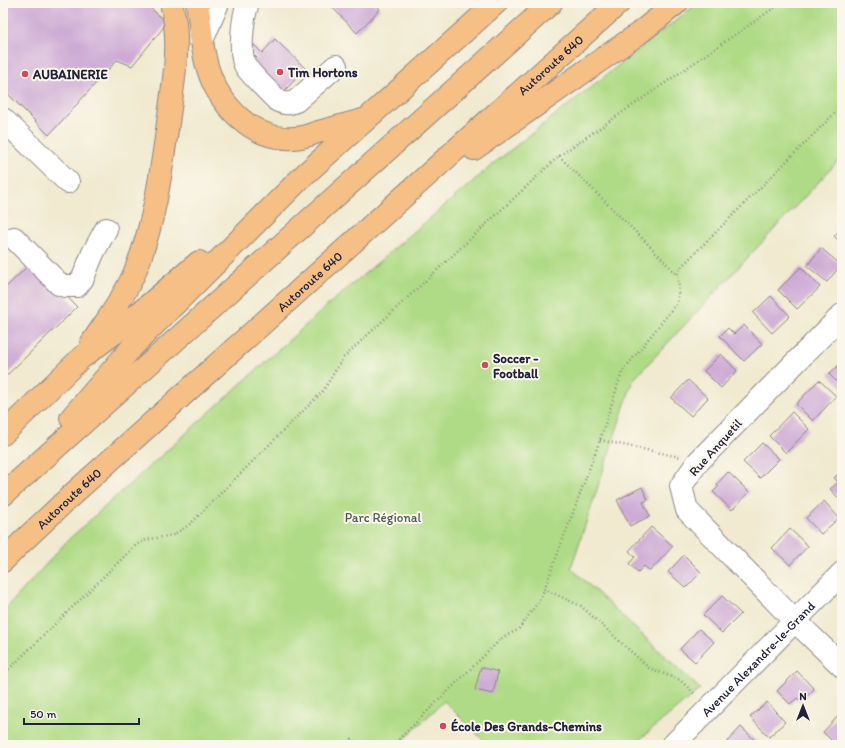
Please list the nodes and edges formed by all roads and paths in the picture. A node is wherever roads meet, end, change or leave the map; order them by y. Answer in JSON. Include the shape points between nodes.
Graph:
{"nodes":[{"id":1,"x":171,"y":3,"type":"edge"},
{"id":2,"x":197,"y":3,"type":"edge"},
{"id":3,"x":218,"y":3,"type":"edge"},
{"id":4,"x":248,"y":3,"type":"edge"},
{"id":5,"x":496,"y":3,"type":"edge"},
{"id":6,"x":552,"y":3,"type":"edge"},
{"id":7,"x":619,"y":3,"type":"edge"},
{"id":8,"x":677,"y":3,"type":"edge"},
{"id":9,"x":781,"y":3,"type":"edge"},
{"id":10,"x":202,"y":41,"type":"junction"},
{"id":11,"x":336,"y":66,"type":"dead end"},
{"id":12,"x":842,"y":106,"type":"edge"},
{"id":13,"x":367,"y":118,"type":"junction"},
{"id":14,"x":3,"y":119,"type":"edge"},
{"id":15,"x":559,"y":156,"type":"junction"},
{"id":16,"x":303,"y":176,"type":"junction"},
{"id":17,"x":68,"y":182,"type":"dead end"},
{"id":18,"x":395,"y":204,"type":"junction"},
{"id":19,"x":106,"y":229,"type":"dead end"},
{"id":20,"x":14,"y":238,"type":"dead end"},
{"id":21,"x":677,"y":275,"type":"junction"},
{"id":22,"x":842,"y":315,"type":"edge"},
{"id":23,"x":81,"y":358,"type":"junction"},
{"id":24,"x":3,"y":434,"type":"edge"},
{"id":25,"x":600,"y":440,"type":"junction"},
{"id":26,"x":697,"y":462,"type":"junction"},
{"id":27,"x":7,"y":491,"type":"edge"},
{"id":28,"x":3,"y":561,"type":"edge"},
{"id":29,"x":842,"y":573,"type":"edge"},
{"id":30,"x":544,"y":589,"type":"junction"},
{"id":31,"x":795,"y":620,"type":"junction"},
{"id":32,"x":842,"y":666,"type":"edge"},
{"id":33,"x":3,"y":675,"type":"edge"},
{"id":34,"x":709,"y":708,"type":"junction"},
{"id":35,"x":3,"y":741,"type":"edge"},
{"id":36,"x":5,"y":745,"type":"edge"},
{"id":37,"x":346,"y":745,"type":"edge"},
{"id":38,"x":362,"y":745,"type":"edge"},
{"id":39,"x":393,"y":745,"type":"edge"},
{"id":40,"x":673,"y":745,"type":"edge"}],
"edges":[{"from":1,"to":23,"type":"highway","via":[[176,30],[176,54],[159,184],[151,221],[134,274]]},
{"from":2,"to":10,"type":"highway"},
{"from":3,"to":10,"type":"street"},
{"from":4,"to":11,"type":"street","via":[[242,31],[246,66],[278,101],[290,104],[296,101]]},
{"from":5,"to":13,"type":"highway"},
{"from":6,"to":27,"type":"highway"},
{"from":7,"to":18,"type":"highway","name":"Autoroute 640"},
{"from":8,"to":18,"type":"highway","via":[[638,34]]},
{"from":9,"to":15,"type":"path"},
{"from":10,"to":13,"type":"highway","via":[[207,67],[220,96],[238,117],[259,131],[277,137],[295,138]]},
{"from":12,"to":21,"type":"path","via":[[682,266]]},
{"from":13,"to":16,"type":"highway"},
{"from":14,"to":17,"type":"street"},
{"from":15,"to":21,"type":"path"},
{"from":15,"to":33,"type":"path","via":[[343,358],[319,395],[189,525],[173,535],[146,540],[136,545]]},
{"from":16,"to":23,"type":"highway","via":[[124,326]]},
{"from":16,"to":27,"type":"highway","via":[[134,346]]},
{"from":18,"to":28,"type":"highway","name":"Autoroute 640","via":[[52,512]]},
{"from":19,"to":20,"type":"street","via":[[83,278],[77,286],[72,287],[59,284]]},
{"from":21,"to":25,"type":"path","via":[[677,303],[622,372]]},
{"from":22,"to":26,"type":"street","name":"Rue Anquetil"},
{"from":23,"to":24,"type":"highway"},
{"from":25,"to":26,"type":"path"},
{"from":25,"to":30,"type":"path"},
{"from":26,"to":31,"type":"street","name":"Rue Anquetil","via":[[681,486],[687,510]]},
{"from":29,"to":31,"type":"street","name":"Avenue Alexandre-le-Grand"},
{"from":30,"to":34,"type":"path","via":[[581,606],[649,668],[680,680]]},
{"from":30,"to":39,"type":"path","via":[[541,598],[518,630],[503,637]]},
{"from":31,"to":32,"type":"street","name":"Rue Anquetil"},
{"from":31,"to":34,"type":"street","name":"Avenue Alexandre-le-Grand"},
{"from":34,"to":40,"type":"street","name":"Avenue Alexandre-le-Grand"},
{"from":35,"to":36,"type":"path"},
{"from":37,"to":38,"type":"path","via":[[352,739]]}]}
